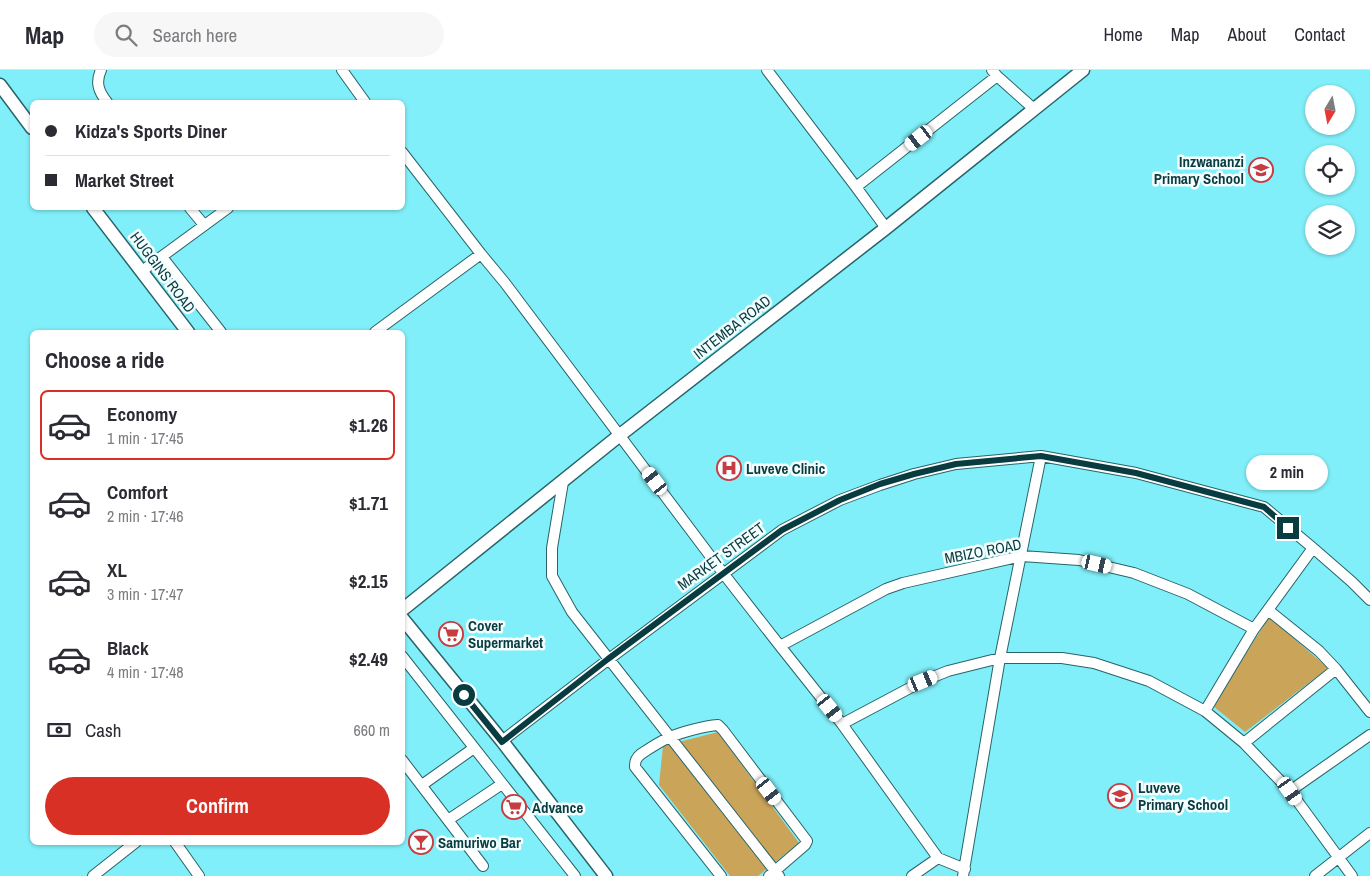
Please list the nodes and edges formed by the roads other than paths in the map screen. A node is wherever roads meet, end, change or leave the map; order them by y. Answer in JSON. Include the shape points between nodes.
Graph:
{"nodes":[{"id":1,"x":101,"y":70,"type":"edge"},
{"id":2,"x":342,"y":70,"type":"edge"},
{"id":3,"x":766,"y":70,"type":"edge"},
{"id":4,"x":1082,"y":70,"type":"edge"},
{"id":5,"x":995,"y":73,"type":"edge"},
{"id":6,"x":0,"y":85,"type":"edge"},
{"id":7,"x":106,"y":100,"type":"edge"},
{"id":8,"x":364,"y":100,"type":"edge"},
{"id":9,"x":1034,"y":109,"type":"junction"},
{"id":10,"x":30,"y":125,"type":"edge"},
{"id":11,"x":405,"y":156,"type":"edge"},
{"id":12,"x":856,"y":187,"type":"junction"},
{"id":13,"x":95,"y":210,"type":"edge"},
{"id":14,"x":192,"y":210,"type":"edge"},
{"id":15,"x":225,"y":210,"type":"edge"},
{"id":16,"x":204,"y":225,"type":"junction"},
{"id":17,"x":886,"y":228,"type":"junction"},
{"id":18,"x":481,"y":254,"type":"junction"},
{"id":19,"x":162,"y":257,"type":"junction"},
{"id":20,"x":142,"y":271,"type":"junction"},
{"id":21,"x":186,"y":330,"type":"edge"},
{"id":22,"x":219,"y":330,"type":"edge"},
{"id":23,"x":378,"y":330,"type":"edge"},
{"id":24,"x":620,"y":436,"type":"junction"},
{"id":25,"x":1041,"y":456,"type":"junction"},
{"id":26,"x":563,"y":482,"type":"junction"},
{"id":27,"x":1313,"y":548,"type":"junction"},
{"id":28,"x":1022,"y":556,"type":"junction"},
{"id":29,"x":723,"y":573,"type":"junction"},
{"id":30,"x":1370,"y":600,"type":"edge"},
{"id":31,"x":405,"y":608,"type":"edge"},
{"id":32,"x":1268,"y":610,"type":"junction"},
{"id":33,"x":405,"y":622,"type":"edge"},
{"id":34,"x":1254,"y":629,"type":"junction"},
{"id":35,"x":780,"y":646,"type":"junction"},
{"id":36,"x":1000,"y":658,"type":"junction"},
{"id":37,"x":608,"y":659,"type":"junction"},
{"id":38,"x":405,"y":660,"type":"edge"},
{"id":39,"x":1336,"y":669,"type":"junction"},
{"id":40,"x":1205,"y":710,"type":"junction"},
{"id":41,"x":1370,"y":712,"type":"edge"},
{"id":42,"x":842,"y":724,"type":"junction"},
{"id":43,"x":1370,"y":735,"type":"edge"},
{"id":44,"x":669,"y":737,"type":"junction"},
{"id":45,"x":502,"y":742,"type":"junction"},
{"id":46,"x":1244,"y":743,"type":"junction"},
{"id":47,"x":474,"y":748,"type":"junction"},
{"id":48,"x":405,"y":764,"type":"edge"},
{"id":49,"x":502,"y":784,"type":"junction"},
{"id":50,"x":422,"y":786,"type":"junction"},
{"id":51,"x":1290,"y":791,"type":"junction"},
{"id":52,"x":448,"y":820,"type":"junction"},
{"id":53,"x":1370,"y":834,"type":"edge"},
{"id":54,"x":132,"y":845,"type":"edge"},
{"id":55,"x":177,"y":845,"type":"edge"},
{"id":56,"x":938,"y":858,"type":"junction"},
{"id":57,"x":1338,"y":858,"type":"junction"},
{"id":58,"x":483,"y":866,"type":"dead end"},
{"id":59,"x":964,"y":872,"type":"edge"},
{"id":60,"x":775,"y":874,"type":"edge"},
{"id":61,"x":603,"y":875,"type":"edge"},
{"id":62,"x":93,"y":876,"type":"edge"},
{"id":63,"x":199,"y":876,"type":"edge"},
{"id":64,"x":574,"y":876,"type":"edge"},
{"id":65,"x":721,"y":876,"type":"edge"},
{"id":66,"x":912,"y":876,"type":"edge"},
{"id":67,"x":1315,"y":876,"type":"edge"},
{"id":68,"x":1352,"y":876,"type":"edge"}],
"edges":[{"from":1,"to":7,"type":"street","via":[[97,78]]},
{"from":2,"to":8,"type":"street"},
{"from":3,"to":12,"type":"street"},
{"from":4,"to":9,"type":"street","name":"INTEMBA ROAD"},
{"from":5,"to":9,"type":"street"},
{"from":5,"to":12,"type":"street"},
{"from":6,"to":10,"type":"street"},
{"from":9,"to":17,"type":"street","name":"INTEMBA ROAD"},
{"from":11,"to":18,"type":"street"},
{"from":12,"to":17,"type":"street"},
{"from":13,"to":20,"type":"street","name":"HUGGINS ROAD"},
{"from":14,"to":16,"type":"street"},
{"from":15,"to":16,"type":"street"},
{"from":16,"to":19,"type":"street"},
{"from":17,"to":24,"type":"street","name":"INTEMBA ROAD"},
{"from":18,"to":23,"type":"street"},
{"from":18,"to":24,"type":"street"},
{"from":19,"to":20,"type":"street"},
{"from":19,"to":22,"type":"street"},
{"from":20,"to":21,"type":"street","name":"HUGGINS ROAD"},
{"from":24,"to":26,"type":"street","name":"INTEMBA ROAD"},
{"from":24,"to":29,"type":"street"},
{"from":25,"to":27,"type":"street","name":"MARKET STREET","via":[[1136,473],[1264,507]]},
{"from":25,"to":28,"type":"street"},
{"from":25,"to":29,"type":"street","name":"MARKET STREET","via":[[956,464],[880,484],[840,500],[782,530]]},
{"from":26,"to":31,"type":"street","name":"INTEMBA ROAD"},
{"from":26,"to":37,"type":"street","via":[[552,548],[552,576],[572,612]]},
{"from":27,"to":30,"type":"street","name":"MARKET STREET"},
{"from":27,"to":32,"type":"street"},
{"from":28,"to":34,"type":"street","name":"MBIZO ROAD","via":[[1078,560],[1134,573],[1188,594]]},
{"from":28,"to":35,"type":"street","name":"MBIZO ROAD","via":[[886,589]]},
{"from":28,"to":36,"type":"street"},
{"from":29,"to":35,"type":"street"},
{"from":29,"to":37,"type":"street","name":"MARKET STREET"},
{"from":32,"to":34,"type":"street"},
{"from":32,"to":39,"type":"street","via":[[1320,651]]},
{"from":33,"to":45,"type":"street"},
{"from":34,"to":40,"type":"street"},
{"from":35,"to":42,"type":"street"},
{"from":36,"to":40,"type":"street","via":[[1062,658],[1094,663],[1149,681]]},
{"from":36,"to":42,"type":"street","via":[[923,681]]},
{"from":36,"to":59,"type":"street"},
{"from":37,"to":44,"type":"street"},
{"from":37,"to":45,"type":"street","name":"MARKET STREET"},
{"from":38,"to":47,"type":"street"},
{"from":39,"to":41,"type":"street"},
{"from":39,"to":46,"type":"street"},
{"from":40,"to":46,"type":"street"},
{"from":42,"to":56,"type":"street"},
{"from":43,"to":51,"type":"street"},
{"from":44,"to":60,"type":"street"},
{"from":44,"to":60,"type":"street","via":[[706,726],[718,725],[723,730],[807,842]]},
{"from":44,"to":65,"type":"street","via":[[640,754],[635,767]]},
{"from":45,"to":61,"type":"street"},
{"from":46,"to":51,"type":"street"},
{"from":47,"to":49,"type":"street"},
{"from":47,"to":50,"type":"street"},
{"from":48,"to":50,"type":"street"},
{"from":49,"to":52,"type":"street"},
{"from":49,"to":64,"type":"street"},
{"from":50,"to":52,"type":"street"},
{"from":51,"to":57,"type":"street"},
{"from":52,"to":58,"type":"street"},
{"from":53,"to":57,"type":"street"},
{"from":54,"to":62,"type":"street"},
{"from":55,"to":63,"type":"street"},
{"from":56,"to":59,"type":"street"},
{"from":56,"to":66,"type":"street"},
{"from":57,"to":67,"type":"street"},
{"from":57,"to":68,"type":"street"}]}
